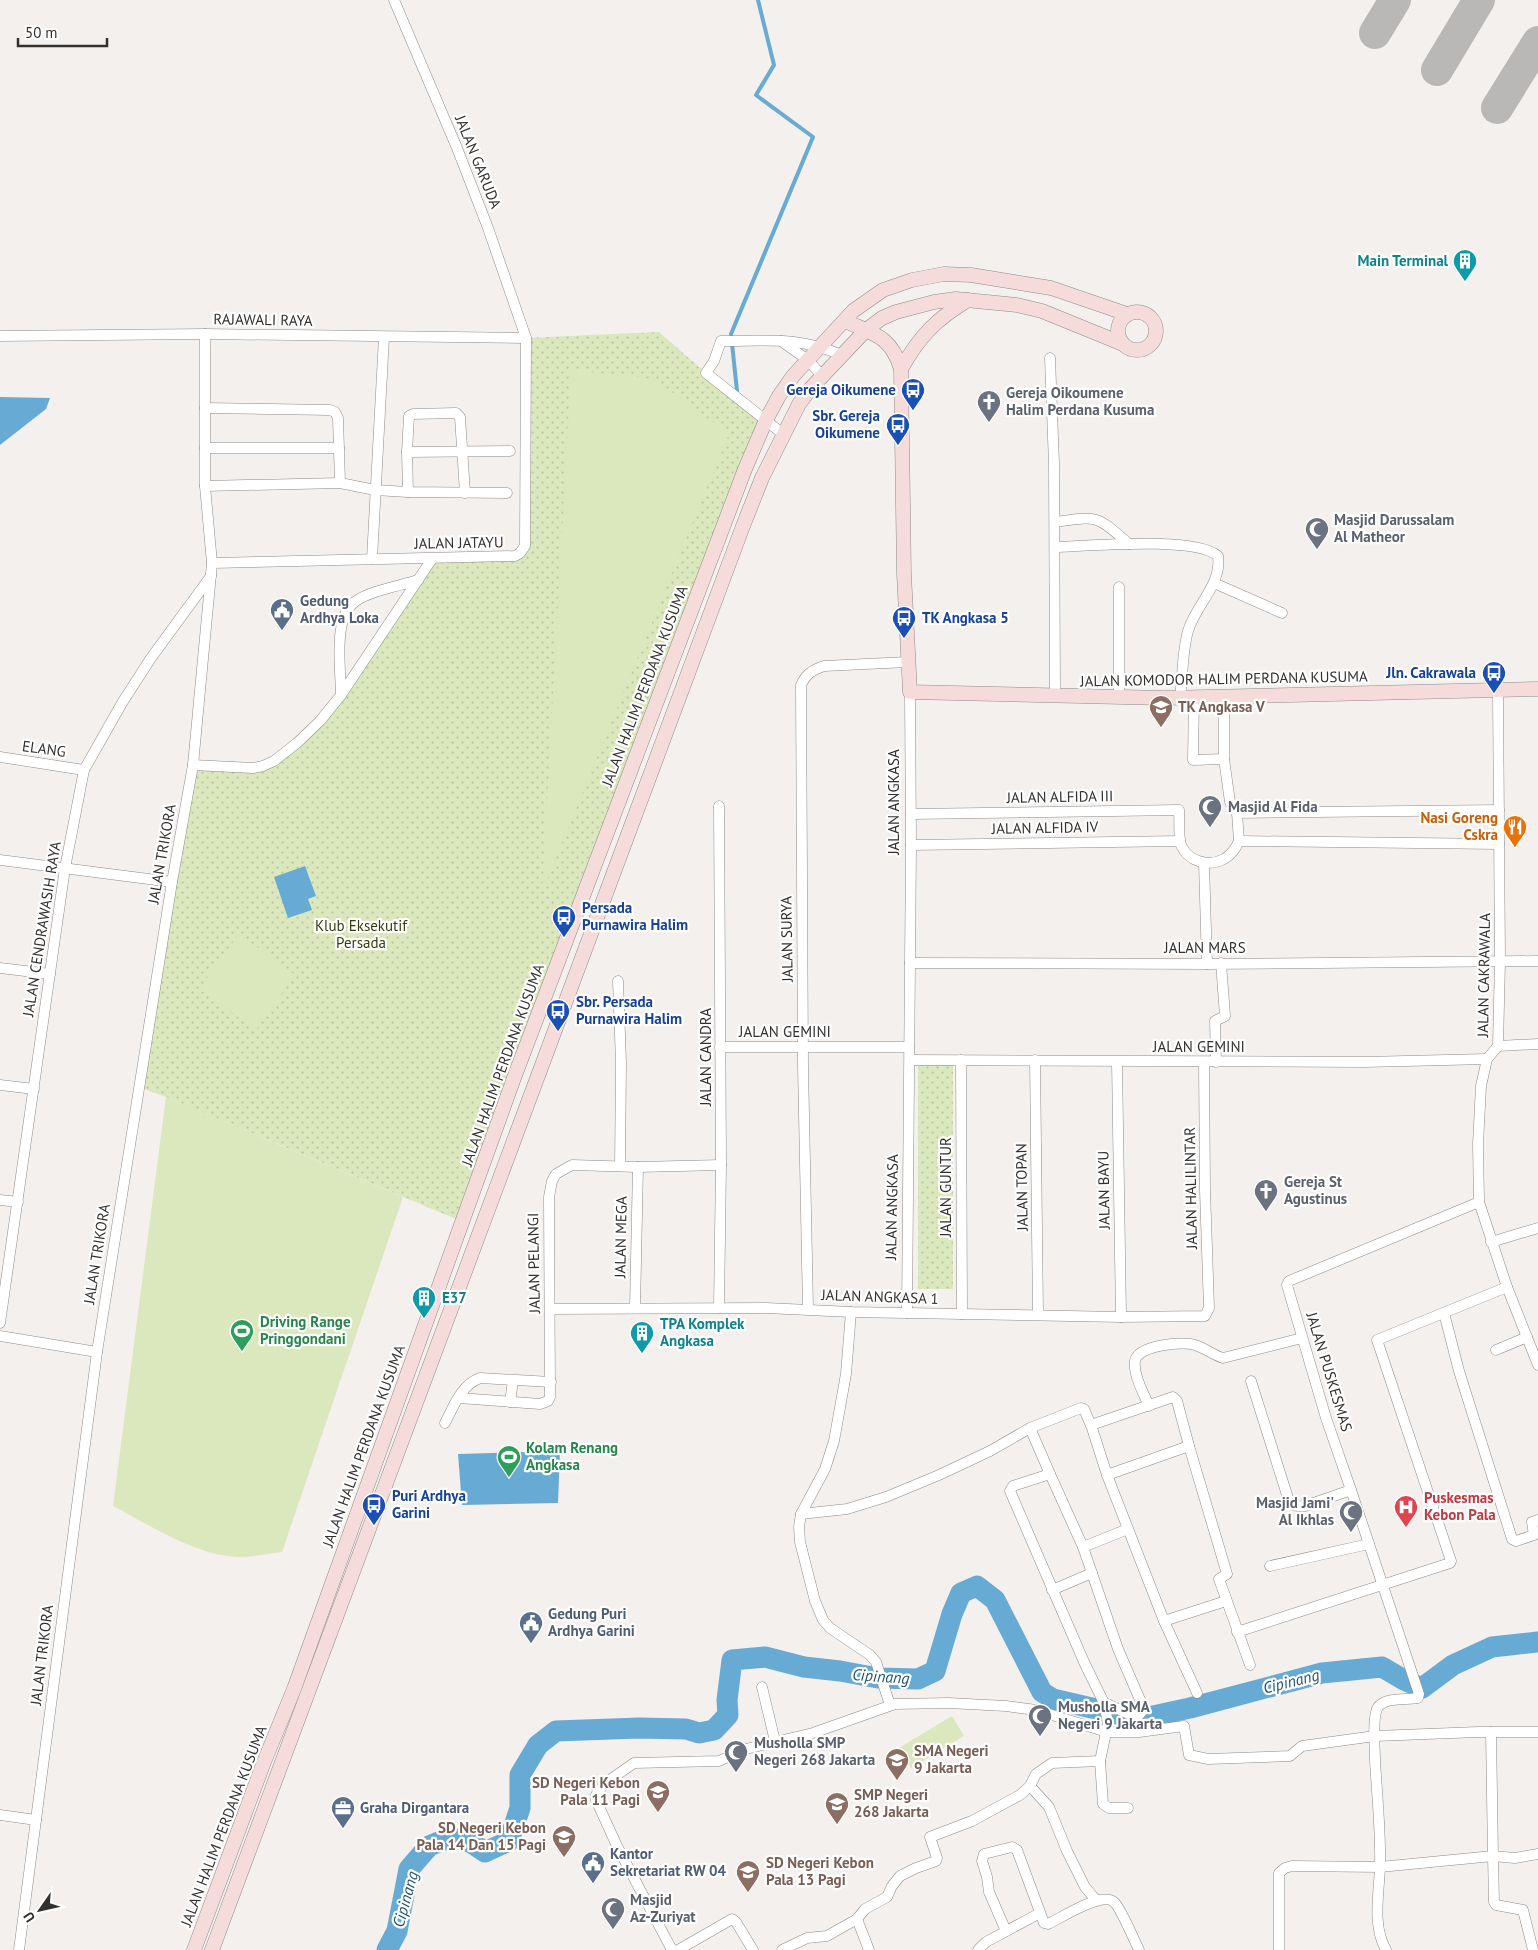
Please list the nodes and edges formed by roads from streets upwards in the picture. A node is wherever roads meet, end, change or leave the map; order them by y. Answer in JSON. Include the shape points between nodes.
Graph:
{"nodes":[{"id":1,"x":394,"y":0,"type":"edge"},
{"id":2,"x":968,"y":300,"type":"junction"},
{"id":3,"x":1127,"y":314,"type":"junction"},
{"id":4,"x":845,"y":321,"type":"junction"},
{"id":5,"x":866,"y":330,"type":"junction"},
{"id":6,"x":205,"y":334,"type":"junction"},
{"id":7,"x":0,"y":336,"type":"edge"},
{"id":8,"x":384,"y":337,"type":"junction"},
{"id":9,"x":526,"y":338,"type":"junction"},
{"id":10,"x":781,"y":341,"type":"junction"},
{"id":11,"x":1123,"y":344,"type":"junction"},
{"id":12,"x":821,"y":346,"type":"junction"},
{"id":13,"x":842,"y":355,"type":"junction"},
{"id":14,"x":1050,"y":358,"type":"dead end"},
{"id":15,"x":808,"y":360,"type":"junction"},
{"id":16,"x":901,"y":369,"type":"junction"},
{"id":17,"x":822,"y":376,"type":"junction"},
{"id":18,"x":205,"y":408,"type":"junction"},
{"id":19,"x":766,"y":420,"type":"junction"},
{"id":20,"x":783,"y":434,"type":"junction"},
{"id":21,"x":205,"y":448,"type":"junction"},
{"id":22,"x":339,"y":448,"type":"junction"},
{"id":23,"x":510,"y":450,"type":"dead end"},
{"id":24,"x":407,"y":452,"type":"junction"},
{"id":25,"x":462,"y":452,"type":"junction"},
{"id":26,"x":340,"y":483,"type":"junction"},
{"id":27,"x":204,"y":486,"type":"junction"},
{"id":28,"x":375,"y":490,"type":"junction"},
{"id":29,"x":408,"y":492,"type":"junction"},
{"id":30,"x":507,"y":492,"type":"dead end"},
{"id":31,"x":465,"y":493,"type":"junction"},
{"id":32,"x":1055,"y":522,"type":"junction"},
{"id":33,"x":1129,"y":544,"type":"junction"},
{"id":34,"x":1055,"y":547,"type":"junction"},
{"id":35,"x":372,"y":559,"type":"junction"},
{"id":36,"x":432,"y":559,"type":"junction"},
{"id":37,"x":212,"y":563,"type":"junction"},
{"id":38,"x":211,"y":575,"type":"junction"},
{"id":39,"x":418,"y":580,"type":"junction"},
{"id":40,"x":1214,"y":584,"type":"junction"},
{"id":41,"x":1119,"y":587,"type":"dead end"},
{"id":42,"x":1282,"y":613,"type":"dead end"},
{"id":43,"x":908,"y":662,"type":"junction"},
{"id":44,"x":1538,"y":689,"type":"edge"},
{"id":45,"x":1498,"y":691,"type":"junction"},
{"id":46,"x":910,"y":692,"type":"junction"},
{"id":47,"x":341,"y":695,"type":"junction"},
{"id":48,"x":1056,"y":696,"type":"junction"},
{"id":49,"x":1119,"y":697,"type":"junction"},
{"id":50,"x":1187,"y":697,"type":"junction"},
{"id":51,"x":1224,"y":697,"type":"junction"},
{"id":52,"x":0,"y":757,"type":"edge"},
{"id":53,"x":1224,"y":759,"type":"junction"},
{"id":54,"x":193,"y":765,"type":"junction"},
{"id":55,"x":84,"y":770,"type":"junction"},
{"id":56,"x":719,"y":806,"type":"dead end"},
{"id":57,"x":1499,"y":810,"type":"junction"},
{"id":58,"x":1237,"y":813,"type":"junction"},
{"id":59,"x":911,"y":814,"type":"junction"},
{"id":60,"x":1180,"y":841,"type":"junction"},
{"id":61,"x":1240,"y":842,"type":"junction"},
{"id":62,"x":1499,"y":844,"type":"junction"},
{"id":63,"x":911,"y":845,"type":"junction"},
{"id":64,"x":0,"y":860,"type":"edge"},
{"id":65,"x":1204,"y":863,"type":"junction"},
{"id":66,"x":65,"y":868,"type":"junction"},
{"id":67,"x":172,"y":882,"type":"junction"},
{"id":68,"x":1500,"y":961,"type":"junction"},
{"id":69,"x":1538,"y":961,"type":"edge"},
{"id":70,"x":910,"y":964,"type":"junction"},
{"id":71,"x":1207,"y":964,"type":"junction"},
{"id":72,"x":1222,"y":964,"type":"junction"},
{"id":73,"x":0,"y":968,"type":"edge"},
{"id":74,"x":50,"y":974,"type":"junction"},
{"id":75,"x":618,"y":981,"type":"dead end"},
{"id":76,"x":1538,"y":1044,"type":"edge"},
{"id":77,"x":1498,"y":1046,"type":"junction"},
{"id":78,"x":720,"y":1047,"type":"junction"},
{"id":79,"x":803,"y":1048,"type":"junction"},
{"id":80,"x":909,"y":1048,"type":"junction"},
{"id":81,"x":1488,"y":1059,"type":"junction"},
{"id":82,"x":910,"y":1060,"type":"junction"},
{"id":83,"x":961,"y":1060,"type":"junction"},
{"id":84,"x":1035,"y":1060,"type":"junction"},
{"id":85,"x":1117,"y":1062,"type":"junction"},
{"id":86,"x":1204,"y":1062,"type":"junction"},
{"id":87,"x":1216,"y":1062,"type":"junction"},
{"id":88,"x":0,"y":1085,"type":"edge"},
{"id":89,"x":34,"y":1089,"type":"junction"},
{"id":90,"x":721,"y":1165,"type":"junction"},
{"id":91,"x":620,"y":1166,"type":"junction"},
{"id":92,"x":638,"y":1167,"type":"junction"},
{"id":93,"x":0,"y":1200,"type":"edge"},
{"id":94,"x":18,"y":1202,"type":"junction"},
{"id":95,"x":1480,"y":1202,"type":"junction"},
{"id":96,"x":1538,"y":1228,"type":"edge"},
{"id":97,"x":1491,"y":1242,"type":"junction"},
{"id":98,"x":1507,"y":1287,"type":"junction"},
{"id":99,"x":2,"y":1298,"type":"edge"},
{"id":100,"x":635,"y":1308,"type":"junction"},
{"id":101,"x":720,"y":1308,"type":"junction"},
{"id":102,"x":550,"y":1309,"type":"junction"},
{"id":103,"x":808,"y":1309,"type":"junction"},
{"id":104,"x":851,"y":1312,"type":"junction"},
{"id":105,"x":907,"y":1313,"type":"junction"},
{"id":106,"x":1208,"y":1313,"type":"joint"},
{"id":107,"x":1444,"y":1313,"type":"junction"},
{"id":108,"x":962,"y":1314,"type":"junction"},
{"id":109,"x":1038,"y":1314,"type":"junction"},
{"id":110,"x":1121,"y":1318,"type":"junction"},
{"id":111,"x":0,"y":1323,"type":"edge"},
{"id":112,"x":0,"y":1336,"type":"edge"},
{"id":113,"x":1527,"y":1336,"type":"junction"},
{"id":114,"x":1302,"y":1338,"type":"junction"},
{"id":115,"x":1496,"y":1350,"type":"dead end"},
{"id":116,"x":97,"y":1352,"type":"junction"},
{"id":117,"x":1538,"y":1365,"type":"edge"},
{"id":118,"x":513,"y":1380,"type":"junction"},
{"id":119,"x":1251,"y":1381,"type":"dead end"},
{"id":120,"x":551,"y":1382,"type":"junction"},
{"id":121,"x":459,"y":1398,"type":"junction"},
{"id":122,"x":510,"y":1402,"type":"junction"},
{"id":123,"x":1149,"y":1406,"type":"junction"},
{"id":124,"x":445,"y":1423,"type":"dead end"},
{"id":125,"x":1091,"y":1425,"type":"junction"},
{"id":126,"x":1030,"y":1428,"type":"junction"},
{"id":127,"x":1189,"y":1446,"type":"junction"},
{"id":128,"x":1050,"y":1474,"type":"junction"},
{"id":129,"x":1107,"y":1475,"type":"junction"},
{"id":130,"x":1352,"y":1490,"type":"junction"},
{"id":131,"x":801,"y":1514,"type":"junction"},
{"id":132,"x":1538,"y":1520,"type":"edge"},
{"id":133,"x":1128,"y":1529,"type":"junction"},
{"id":134,"x":1369,"y":1544,"type":"junction"},
{"id":135,"x":1083,"y":1547,"type":"junction"},
{"id":136,"x":1270,"y":1566,"type":"dead end"},
{"id":137,"x":1092,"y":1573,"type":"junction"},
{"id":138,"x":1382,"y":1584,"type":"junction"},
{"id":139,"x":1052,"y":1590,"type":"junction"},
{"id":140,"x":1226,"y":1601,"type":"junction"},
{"id":141,"x":1164,"y":1621,"type":"junction"},
{"id":142,"x":1237,"y":1632,"type":"junction"},
{"id":143,"x":1250,"y":1665,"type":"dead end"},
{"id":144,"x":762,"y":1687,"type":"dead end"},
{"id":145,"x":1197,"y":1693,"type":"dead end"},
{"id":146,"x":889,"y":1702,"type":"junction"},
{"id":147,"x":1104,"y":1704,"type":"junction"},
{"id":148,"x":1108,"y":1728,"type":"junction"},
{"id":149,"x":1491,"y":1732,"type":"junction"},
{"id":150,"x":1538,"y":1732,"type":"edge"},
{"id":151,"x":1375,"y":1736,"type":"junction"},
{"id":152,"x":775,"y":1741,"type":"junction"},
{"id":153,"x":1100,"y":1761,"type":"junction"},
{"id":154,"x":1030,"y":1786,"type":"junction"},
{"id":155,"x":1128,"y":1808,"type":"dead end"},
{"id":156,"x":0,"y":1815,"type":"edge"},
{"id":157,"x":36,"y":1820,"type":"junction"},
{"id":158,"x":1538,"y":1854,"type":"edge"},
{"id":159,"x":1493,"y":1856,"type":"junction"},
{"id":160,"x":1380,"y":1867,"type":"junction"},
{"id":161,"x":1096,"y":1900,"type":"junction"},
{"id":162,"x":1040,"y":1913,"type":"junction"},
{"id":163,"x":857,"y":1919,"type":"junction"},
{"id":164,"x":1006,"y":1931,"type":"junction"},
{"id":165,"x":1534,"y":1947,"type":"edge"},
{"id":166,"x":18,"y":1950,"type":"edge"},
{"id":167,"x":194,"y":1950,"type":"edge"},
{"id":168,"x":212,"y":1950,"type":"edge"},
{"id":169,"x":672,"y":1950,"type":"edge"},
{"id":170,"x":678,"y":1950,"type":"edge"},
{"id":171,"x":753,"y":1950,"type":"edge"},
{"id":172,"x":782,"y":1950,"type":"edge"},
{"id":173,"x":869,"y":1950,"type":"edge"},
{"id":174,"x":978,"y":1950,"type":"edge"},
{"id":175,"x":1140,"y":1950,"type":"edge"},
{"id":176,"x":1279,"y":1950,"type":"edge"},
{"id":177,"x":1386,"y":1950,"type":"edge"}],
"edges":[{"from":1,"to":9,"type":"street","name":"JALAN GARUDA","via":[[457,148]]},
{"from":2,"to":5,"type":"street","name":"JALAN HALIM PERDANA KUSUMA","via":[[956,299],[908,308],[882,318]]},
{"from":2,"to":11,"type":"street","name":"JALAN HALIM PERDANA KUSUMA","via":[[1042,311]]},
{"from":2,"to":16,"type":"street","via":[[942,317],[916,344]]},
{"from":3,"to":4,"type":"street","name":"JALAN HALIM PERDANA KUSUMA","via":[[1051,288],[971,275],[944,274],[883,290]]},
{"from":3,"to":11,"type":"street","via":[[1118,328]]},
{"from":3,"to":11,"type":"street","via":[[1135,312],[1149,316],[1154,321],[1156,335],[1152,344],[1143,349],[1134,350]]},
{"from":4,"to":5,"type":"street","name":"JALAN ANGKASA"},
{"from":4,"to":12,"type":"street","name":"JALAN HALIM PERDANA KUSUMA"},
{"from":5,"to":13,"type":"street","name":"JALAN HALIM PERDANA KUSUMA"},
{"from":5,"to":16,"type":"street","name":"JALAN ANGKASA","via":[[889,344]]},
{"from":6,"to":7,"type":"street","name":"RAJAWALI RAYA"},
{"from":6,"to":8,"type":"street","name":"RAJAWALI RAYA"},
{"from":6,"to":18,"type":"street","name":"JALAN TRIKORA"},
{"from":8,"to":9,"type":"street","name":"RAJAWALI RAYA"},
{"from":8,"to":28,"type":"street"},
{"from":9,"to":36,"type":"street","name":"JALAN JATAYU","via":[[524,549],[514,556]]},
{"from":10,"to":12,"type":"street"},
{"from":10,"to":15,"type":"street"},
{"from":10,"to":19,"type":"street","via":[[723,341],[706,373]]},
{"from":12,"to":13,"type":"street"},
{"from":12,"to":15,"type":"street","name":"JALAN HALIM PERDANA KUSUMA"},
{"from":13,"to":17,"type":"street","name":"JALAN HALIM PERDANA KUSUMA"},
{"from":14,"to":32,"type":"street"},
{"from":15,"to":17,"type":"street"},
{"from":15,"to":19,"type":"street","name":"JALAN HALIM PERDANA KUSUMA","via":[[784,389]]},
{"from":16,"to":43,"type":"street","name":"JALAN ANGKASA"},
{"from":17,"to":20,"type":"street","name":"JALAN HALIM PERDANA KUSUMA","via":[[799,404]]},
{"from":18,"to":21,"type":"street","name":"JALAN TRIKORA"},
{"from":18,"to":22,"type":"street","via":[[333,411],[338,416]]},
{"from":19,"to":20,"type":"street"},
{"from":19,"to":167,"type":"street","name":"JALAN HALIM PERDANA KUSUMA","via":[[744,469],[517,1070],[294,1689]]},
{"from":20,"to":168,"type":"street","name":"JALAN HALIM PERDANA KUSUMA","via":[[739,535]]},
{"from":21,"to":22,"type":"street"},
{"from":21,"to":27,"type":"street","name":"JALAN TRIKORA"},
{"from":22,"to":26,"type":"street"},
{"from":23,"to":25,"type":"street"},
{"from":24,"to":25,"type":"street"},
{"from":24,"to":25,"type":"street","via":[[411,415],[456,414],[460,418]]},
{"from":24,"to":29,"type":"street"},
{"from":25,"to":31,"type":"street"},
{"from":26,"to":27,"type":"street"},
{"from":26,"to":28,"type":"street"},
{"from":27,"to":37,"type":"street","name":"JALAN TRIKORA"},
{"from":28,"to":29,"type":"street"},
{"from":28,"to":35,"type":"street"},
{"from":29,"to":31,"type":"street"},
{"from":30,"to":31,"type":"street"},
{"from":32,"to":33,"type":"street","via":[[1097,519]]},
{"from":32,"to":34,"type":"street"},
{"from":33,"to":34,"type":"street"},
{"from":33,"to":40,"type":"street","via":[[1171,544],[1212,552],[1218,556],[1219,566]]},
{"from":34,"to":48,"type":"street"},
{"from":35,"to":36,"type":"street","name":"JALAN JATAYU"},
{"from":35,"to":37,"type":"street","name":"JALAN JATAYU"},
{"from":36,"to":39,"type":"street"},
{"from":37,"to":38,"type":"street","name":"JALAN TRIKORA"},
{"from":38,"to":54,"type":"street","name":"JALAN TRIKORA"},
{"from":38,"to":55,"type":"street","name":"JALAN CENDRAWASIH RAYA","via":[[151,658]]},
{"from":39,"to":47,"type":"street"},
{"from":39,"to":47,"type":"street","via":[[366,596],[348,609],[343,618],[340,640]]},
{"from":40,"to":42,"type":"street"},
{"from":40,"to":50,"type":"street","via":[[1188,633]]},
{"from":41,"to":49,"type":"street"},
{"from":43,"to":46,"type":"street","name":"JALAN ANGKASA"},
{"from":43,"to":79,"type":"street","name":"JALAN SURYA","via":[[824,666],[804,676],[801,685]]},
{"from":44,"to":45,"type":"street","name":"JALAN KOMODOR HALIM PERDANA KUSUMA"},
{"from":45,"to":51,"type":"street","name":"JALAN KOMODOR HALIM PERDANA KUSUMA"},
{"from":45,"to":57,"type":"street","name":"JALAN CAKRAWALA"},
{"from":46,"to":48,"type":"street","name":"JALAN KOMODOR HALIM PERDANA KUSUMA"},
{"from":46,"to":59,"type":"street","name":"JALAN ANGKASA"},
{"from":47,"to":54,"type":"street","via":[[320,721],[268,764],[253,768]]},
{"from":48,"to":49,"type":"street","name":"JALAN KOMODOR HALIM PERDANA KUSUMA"},
{"from":49,"to":50,"type":"street","name":"JALAN KOMODOR HALIM PERDANA KUSUMA"},
{"from":50,"to":51,"type":"street","name":"JALAN KOMODOR HALIM PERDANA KUSUMA"},
{"from":50,"to":53,"type":"street","via":[[1193,760]]},
{"from":51,"to":53,"type":"street"},
{"from":52,"to":55,"type":"street","name":"ELANG"},
{"from":53,"to":58,"type":"street","via":[[1230,802]]},
{"from":54,"to":67,"type":"street","name":"JALAN TRIKORA"},
{"from":55,"to":66,"type":"street","name":"JALAN CENDRAWASIH RAYA"},
{"from":56,"to":78,"type":"street","name":"JALAN CANDRA"},
{"from":57,"to":58,"type":"street"},
{"from":57,"to":62,"type":"street","name":"JALAN CAKRAWALA"},
{"from":58,"to":61,"type":"street"},
{"from":59,"to":60,"type":"street","name":"JALAN ALFIDA III","via":[[1179,810]]},
{"from":59,"to":63,"type":"street","name":"JALAN ANGKASA"},
{"from":60,"to":63,"type":"street","name":"JALAN ALFIDA IV"},
{"from":60,"to":65,"type":"street","via":[[1190,857]]},
{"from":61,"to":62,"type":"street"},
{"from":61,"to":65,"type":"street","via":[[1224,859]]},
{"from":62,"to":68,"type":"street","name":"JALAN CAKRAWALA"},
{"from":63,"to":70,"type":"street","name":"JALAN ANGKASA"},
{"from":64,"to":66,"type":"street"},
{"from":65,"to":71,"type":"street"},
{"from":66,"to":67,"type":"street"},
{"from":66,"to":74,"type":"street","name":"JALAN CENDRAWASIH RAYA"},
{"from":67,"to":116,"type":"street","name":"JALAN TRIKORA"},
{"from":68,"to":69,"type":"street","name":"JALAN MARS"},
{"from":68,"to":72,"type":"street","name":"JALAN MARS"},
{"from":68,"to":77,"type":"street","name":"JALAN CAKRAWALA"},
{"from":70,"to":71,"type":"street","name":"JALAN MARS"},
{"from":70,"to":80,"type":"street","name":"JALAN ANGKASA"},
{"from":71,"to":72,"type":"street","name":"JALAN MARS"},
{"from":72,"to":87,"type":"street","via":[[1225,1016],[1215,1020]]},
{"from":73,"to":74,"type":"street"},
{"from":74,"to":89,"type":"street","name":"JALAN CENDRAWASIH RAYA"},
{"from":75,"to":91,"type":"street","via":[[622,1062]]},
{"from":76,"to":77,"type":"street"},
{"from":77,"to":81,"type":"street","name":"JALAN CAKRAWALA"},
{"from":78,"to":79,"type":"street","name":"JALAN GEMINI"},
{"from":78,"to":90,"type":"street","name":"JALAN CANDRA"},
{"from":79,"to":80,"type":"street","name":"JALAN GEMINI"},
{"from":79,"to":103,"type":"street","name":"JALAN SURYA"},
{"from":80,"to":82,"type":"street","name":"JALAN ANGKASA"},
{"from":81,"to":87,"type":"street","name":"JALAN GEMINI"},
{"from":81,"to":95,"type":"street","name":"JALAN CAKRAWALA","via":[[1481,1086]]},
{"from":82,"to":83,"type":"street","name":"JALAN GEMINI"},
{"from":82,"to":105,"type":"street","name":"JALAN ANGKASA"},
{"from":83,"to":84,"type":"street","name":"JALAN GEMINI"},
{"from":83,"to":108,"type":"street","name":"JALAN GUNTUR"},
{"from":84,"to":85,"type":"street","name":"JALAN GEMINI"},
{"from":84,"to":109,"type":"street","name":"JALAN TOPAN"},
{"from":85,"to":86,"type":"street","name":"JALAN GEMINI"},
{"from":85,"to":110,"type":"street","name":"JALAN BAYU"},
{"from":86,"to":87,"type":"street","name":"JALAN GEMINI"},
{"from":86,"to":106,"type":"street","name":"JALAN HALILINTAR"},
{"from":88,"to":89,"type":"street"},
{"from":89,"to":94,"type":"street","name":"JALAN CENDRAWASIH RAYA"},
{"from":90,"to":92,"type":"street","name":"JALAN PELANGI"},
{"from":90,"to":101,"type":"street","name":"JALAN CANDRA"},
{"from":91,"to":92,"type":"street","name":"JALAN PELANGI"},
{"from":91,"to":102,"type":"street","name":"JALAN PELANGI","via":[[572,1165],[556,1174],[552,1182],[549,1206]]},
{"from":92,"to":100,"type":"street","name":"JALAN MEGA"},
{"from":93,"to":94,"type":"street"},
{"from":94,"to":99,"type":"street","name":"JALAN CENDRAWASIH RAYA"},
{"from":95,"to":97,"type":"street","name":"JALAN CAKRAWALA"},
{"from":95,"to":114,"type":"street","name":"JALAN PUSKESMAS","via":[[1289,1282],[1288,1291]]},
{"from":96,"to":97,"type":"street"},
{"from":97,"to":98,"type":"street","name":"JALAN CAKRAWALA"},
{"from":98,"to":107,"type":"street"},
{"from":98,"to":113,"type":"street","name":"JALAN CAKRAWALA"},
{"from":99,"to":111,"type":"street","name":"JALAN CENDRAWASIH RAYA"},
{"from":100,"to":101,"type":"street","name":"JALAN ANGKASA 1"},
{"from":100,"to":102,"type":"street","name":"JALAN ANGKASA 1"},
{"from":101,"to":103,"type":"street","name":"JALAN ANGKASA 1"},
{"from":102,"to":120,"type":"street","name":"JALAN PELANGI"},
{"from":103,"to":104,"type":"street","name":"JALAN ANGKASA 1"},
{"from":104,"to":105,"type":"street","name":"JALAN ANGKASA 1"},
{"from":104,"to":131,"type":"street","via":[[846,1374],[834,1440],[825,1469]]},
{"from":105,"to":108,"type":"street","name":"JALAN ANGKASA 1"},
{"from":106,"to":110,"type":"street","name":"JALAN ANGKASA 1","via":[[1199,1317]]},
{"from":107,"to":132,"type":"street","via":[[1512,1539],[1516,1541],[1534,1535],[1531,1525]]},
{"from":107,"to":138,"type":"street","via":[[1378,1338],[1377,1342],[1451,1560],[1450,1563]]},
{"from":108,"to":109,"type":"street","name":"JALAN ANGKASA 1"},
{"from":109,"to":110,"type":"street","name":"JALAN ANGKASA 1"},
{"from":112,"to":116,"type":"street"},
{"from":113,"to":115,"type":"street"},
{"from":113,"to":117,"type":"street","name":"JALAN CAKRAWALA"},
{"from":114,"to":123,"type":"street","via":[[1223,1358],[1195,1345],[1174,1342],[1144,1352],[1135,1362]]},
{"from":114,"to":130,"type":"street","name":"JALAN PUSKESMAS"},
{"from":116,"to":157,"type":"street","name":"JALAN TRIKORA"},
{"from":118,"to":120,"type":"street"},
{"from":118,"to":121,"type":"street","via":[[480,1378],[469,1384]]},
{"from":118,"to":122,"type":"street"},
{"from":119,"to":130,"type":"street","via":[[1292,1504],[1305,1506]]},
{"from":120,"to":122,"type":"street","name":"JALAN PELANGI","via":[[551,1394],[544,1403]]},
{"from":121,"to":122,"type":"street","name":"JALAN PELANGI"},
{"from":121,"to":124,"type":"street"},
{"from":123,"to":125,"type":"street"},
{"from":123,"to":127,"type":"street","via":[[1174,1398]]},
{"from":125,"to":126,"type":"street","via":[[1081,1408]]},
{"from":125,"to":129,"type":"street"},
{"from":126,"to":128,"type":"street"},
{"from":126,"to":131,"type":"street","via":[[990,1451],[886,1497],[847,1510]]},
{"from":127,"to":129,"type":"street"},
{"from":127,"to":140,"type":"street","via":[[1227,1574],[1219,1579]]},
{"from":128,"to":135,"type":"street"},
{"from":128,"to":139,"type":"street","via":[[1013,1486],[1010,1491]]},
{"from":129,"to":133,"type":"street"},
{"from":130,"to":134,"type":"street","name":"JALAN PUSKESMAS"},
{"from":131,"to":146,"type":"street","via":[[800,1542],[823,1620],[870,1655],[878,1668]]},
{"from":133,"to":135,"type":"street"},
{"from":133,"to":141,"type":"street"},
{"from":134,"to":136,"type":"street"},
{"from":134,"to":138,"type":"street","name":"JALAN PUSKESMAS"},
{"from":135,"to":137,"type":"street"},
{"from":137,"to":139,"type":"street"},
{"from":137,"to":147,"type":"street","via":[[1118,1648],[1144,1708],[1132,1716]]},
{"from":138,"to":142,"type":"street"},
{"from":138,"to":151,"type":"street","name":"JALAN PUSKESMAS","via":[[1419,1694],[1418,1698],[1391,1700],[1378,1707]]},
{"from":139,"to":147,"type":"street"},
{"from":140,"to":141,"type":"street"},
{"from":140,"to":142,"type":"street"},
{"from":141,"to":145,"type":"street"},
{"from":142,"to":143,"type":"street"},
{"from":144,"to":152,"type":"street"},
{"from":146,"to":148,"type":"street","via":[[1006,1706]]},
{"from":146,"to":152,"type":"street","via":[[813,1733]]},
{"from":147,"to":148,"type":"street"},
{"from":148,"to":151,"type":"street","via":[[1139,1732],[1184,1726],[1189,1755],[1208,1758],[1290,1756],[1302,1746]]},
{"from":148,"to":153,"type":"street"},
{"from":149,"to":150,"type":"street"},
{"from":149,"to":151,"type":"street"},
{"from":149,"to":159,"type":"street"},
{"from":151,"to":160,"type":"street"},
{"from":152,"to":169,"type":"street","via":[[719,1761],[634,1763],[604,1784],[596,1795],[616,1846]]},
{"from":153,"to":154,"type":"street","via":[[1052,1763],[1036,1774]]},
{"from":153,"to":155,"type":"street","via":[[1103,1804],[1109,1808]]},
{"from":154,"to":161,"type":"street","via":[[1050,1807],[1067,1851]]},
{"from":154,"to":163,"type":"street","via":[[1020,1795],[972,1821],[930,1837],[936,1861],[900,1876],[887,1897],[865,1909]]},
{"from":156,"to":157,"type":"street"},
{"from":157,"to":166,"type":"street","name":"JALAN TRIKORA"},
{"from":158,"to":159,"type":"street","via":[[1515,1858]]},
{"from":159,"to":160,"type":"street"},
{"from":159,"to":165,"type":"street","via":[[1494,1902],[1523,1910]]},
{"from":160,"to":176,"type":"street","via":[[1292,1866],[1281,1870]]},
{"from":160,"to":177,"type":"street","via":[[1377,1899],[1381,1942]]},
{"from":161,"to":162,"type":"street","via":[[1048,1924],[1044,1923]]},
{"from":161,"to":175,"type":"street","via":[[1112,1900]]},
{"from":162,"to":164,"type":"street"},
{"from":162,"to":164,"type":"street","via":[[1015,1848],[984,1854],[982,1861],[988,1892]]},
{"from":163,"to":172,"type":"street","via":[[827,1936],[807,1938]]},
{"from":163,"to":173,"type":"street"},
{"from":164,"to":174,"type":"street"},
{"from":170,"to":171,"type":"street","via":[[732,1919]]}]}
